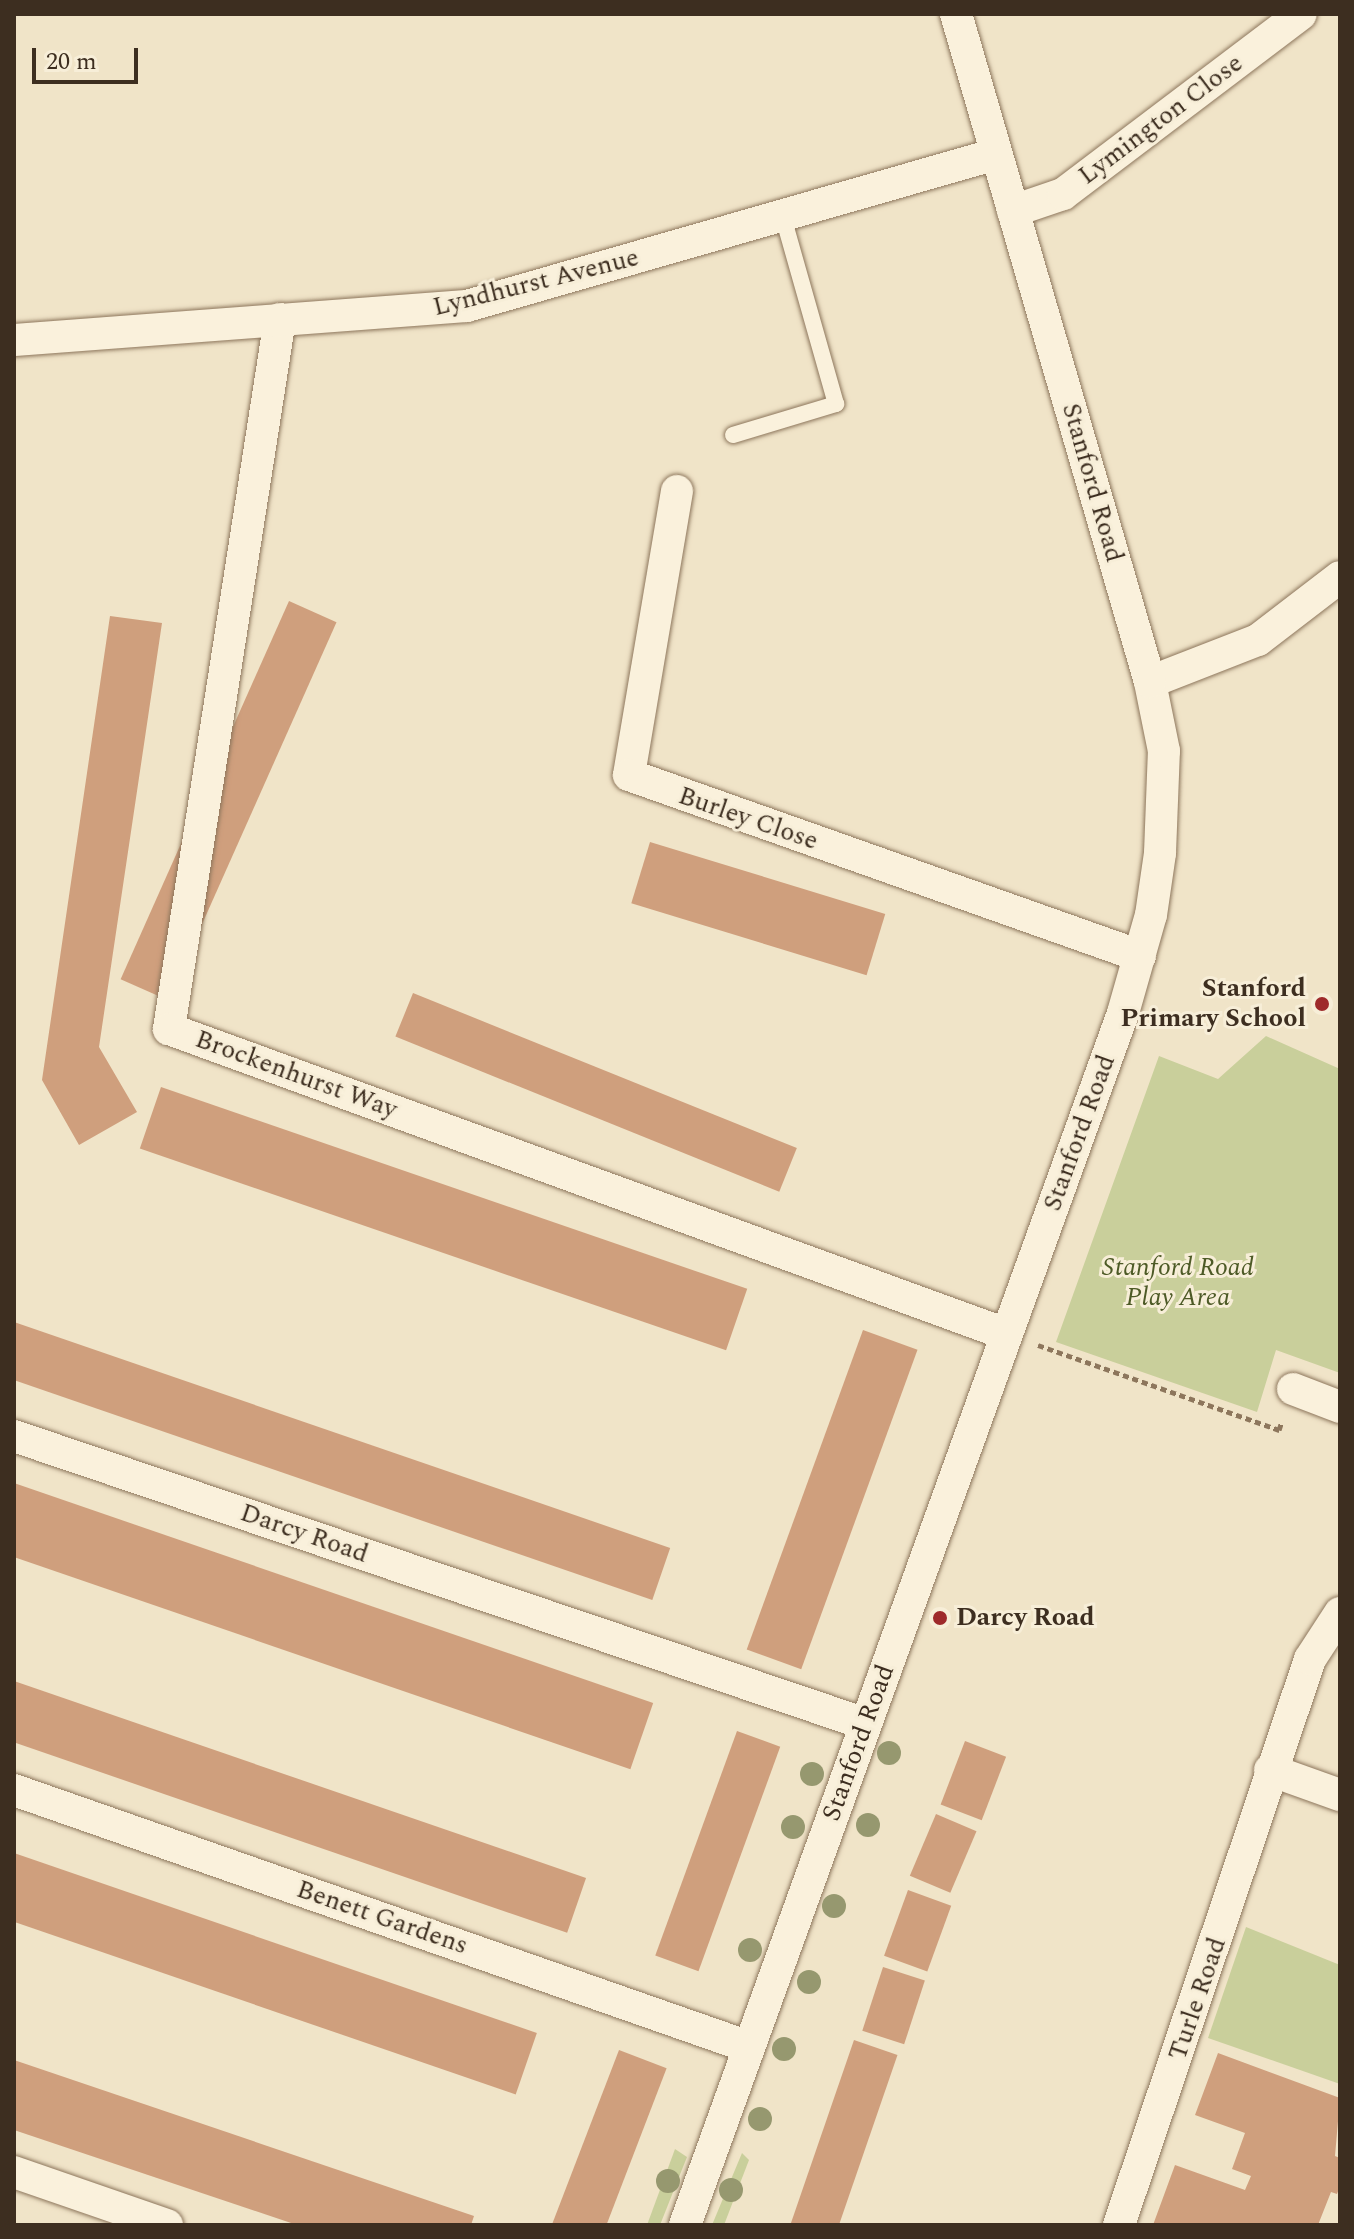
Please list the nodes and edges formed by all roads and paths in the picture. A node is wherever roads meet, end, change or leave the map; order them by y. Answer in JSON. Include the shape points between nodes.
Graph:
{"nodes":[{"id":1,"x":956,"y":14,"type":"edge"},
{"id":2,"x":1301,"y":14,"type":"edge"},
{"id":3,"x":996,"y":154,"type":"junction"},
{"id":4,"x":1013,"y":211,"type":"junction"},
{"id":5,"x":782,"y":213,"type":"junction"},
{"id":6,"x":280,"y":319,"type":"junction"},
{"id":7,"x":14,"y":340,"type":"edge"},
{"id":8,"x":733,"y":435,"type":"dead end"},
{"id":9,"x":677,"y":491,"type":"dead end"},
{"id":10,"x":1340,"y":577,"type":"edge"},
{"id":11,"x":1150,"y":682,"type":"junction"},
{"id":12,"x":1140,"y":956,"type":"junction"},
{"id":13,"x":1006,"y":1334,"type":"junction"},
{"id":14,"x":1293,"y":1389,"type":"joint"},
{"id":15,"x":1340,"y":1407,"type":"edge"},
{"id":16,"x":14,"y":1436,"type":"edge"},
{"id":17,"x":1340,"y":1613,"type":"edge"},
{"id":18,"x":866,"y":1724,"type":"junction"},
{"id":19,"x":1270,"y":1770,"type":"junction"},
{"id":20,"x":14,"y":1790,"type":"edge"},
{"id":21,"x":1340,"y":1795,"type":"edge"},
{"id":22,"x":749,"y":2047,"type":"junction"},
{"id":23,"x":14,"y":2172,"type":"edge"},
{"id":24,"x":167,"y":2225,"type":"edge"},
{"id":25,"x":685,"y":2225,"type":"edge"},
{"id":26,"x":1119,"y":2225,"type":"edge"}],
"edges":[{"from":1,"to":3,"type":"street","name":"Stanford Road"},
{"from":2,"to":4,"type":"street","name":"Lymington Close","via":[[1063,194]]},
{"from":3,"to":4,"type":"street","name":"Stanford Road"},
{"from":3,"to":5,"type":"street","name":"Lyndhurst Avenue"},
{"from":4,"to":11,"type":"street","name":"Stanford Road"},
{"from":5,"to":6,"type":"street","name":"Lyndhurst Avenue","via":[[467,306]]},
{"from":5,"to":8,"type":"lane","via":[[836,404]]},
{"from":6,"to":7,"type":"street","name":"Lyndhurst Avenue"},
{"from":6,"to":13,"type":"street","name":"Brockenhurst Way","via":[[169,1029]]},
{"from":9,"to":12,"type":"street","name":"Burley Close","via":[[629,775]]},
{"from":10,"to":11,"type":"street","via":[[1258,640]]},
{"from":11,"to":12,"type":"street","name":"Stanford Road","via":[[1164,751],[1165,793],[1157,880]]},
{"from":12,"to":13,"type":"street","name":"Stanford Road"},
{"from":13,"to":14,"type":"path","via":[[1279,1430]]},
{"from":13,"to":18,"type":"street","name":"Stanford Road"},
{"from":14,"to":15,"type":"street"},
{"from":16,"to":18,"type":"street","name":"Darcy Road"},
{"from":17,"to":19,"type":"street","name":"Turle Road","via":[[1316,1645]]},
{"from":18,"to":22,"type":"street","name":"Stanford Road"},
{"from":19,"to":21,"type":"street"},
{"from":19,"to":26,"type":"street","name":"Turle Road","via":[[1245,1862]]},
{"from":20,"to":22,"type":"street","name":"Benett Gardens"},
{"from":22,"to":25,"type":"street","name":"Stanford Road"},
{"from":23,"to":24,"type":"street"}]}
